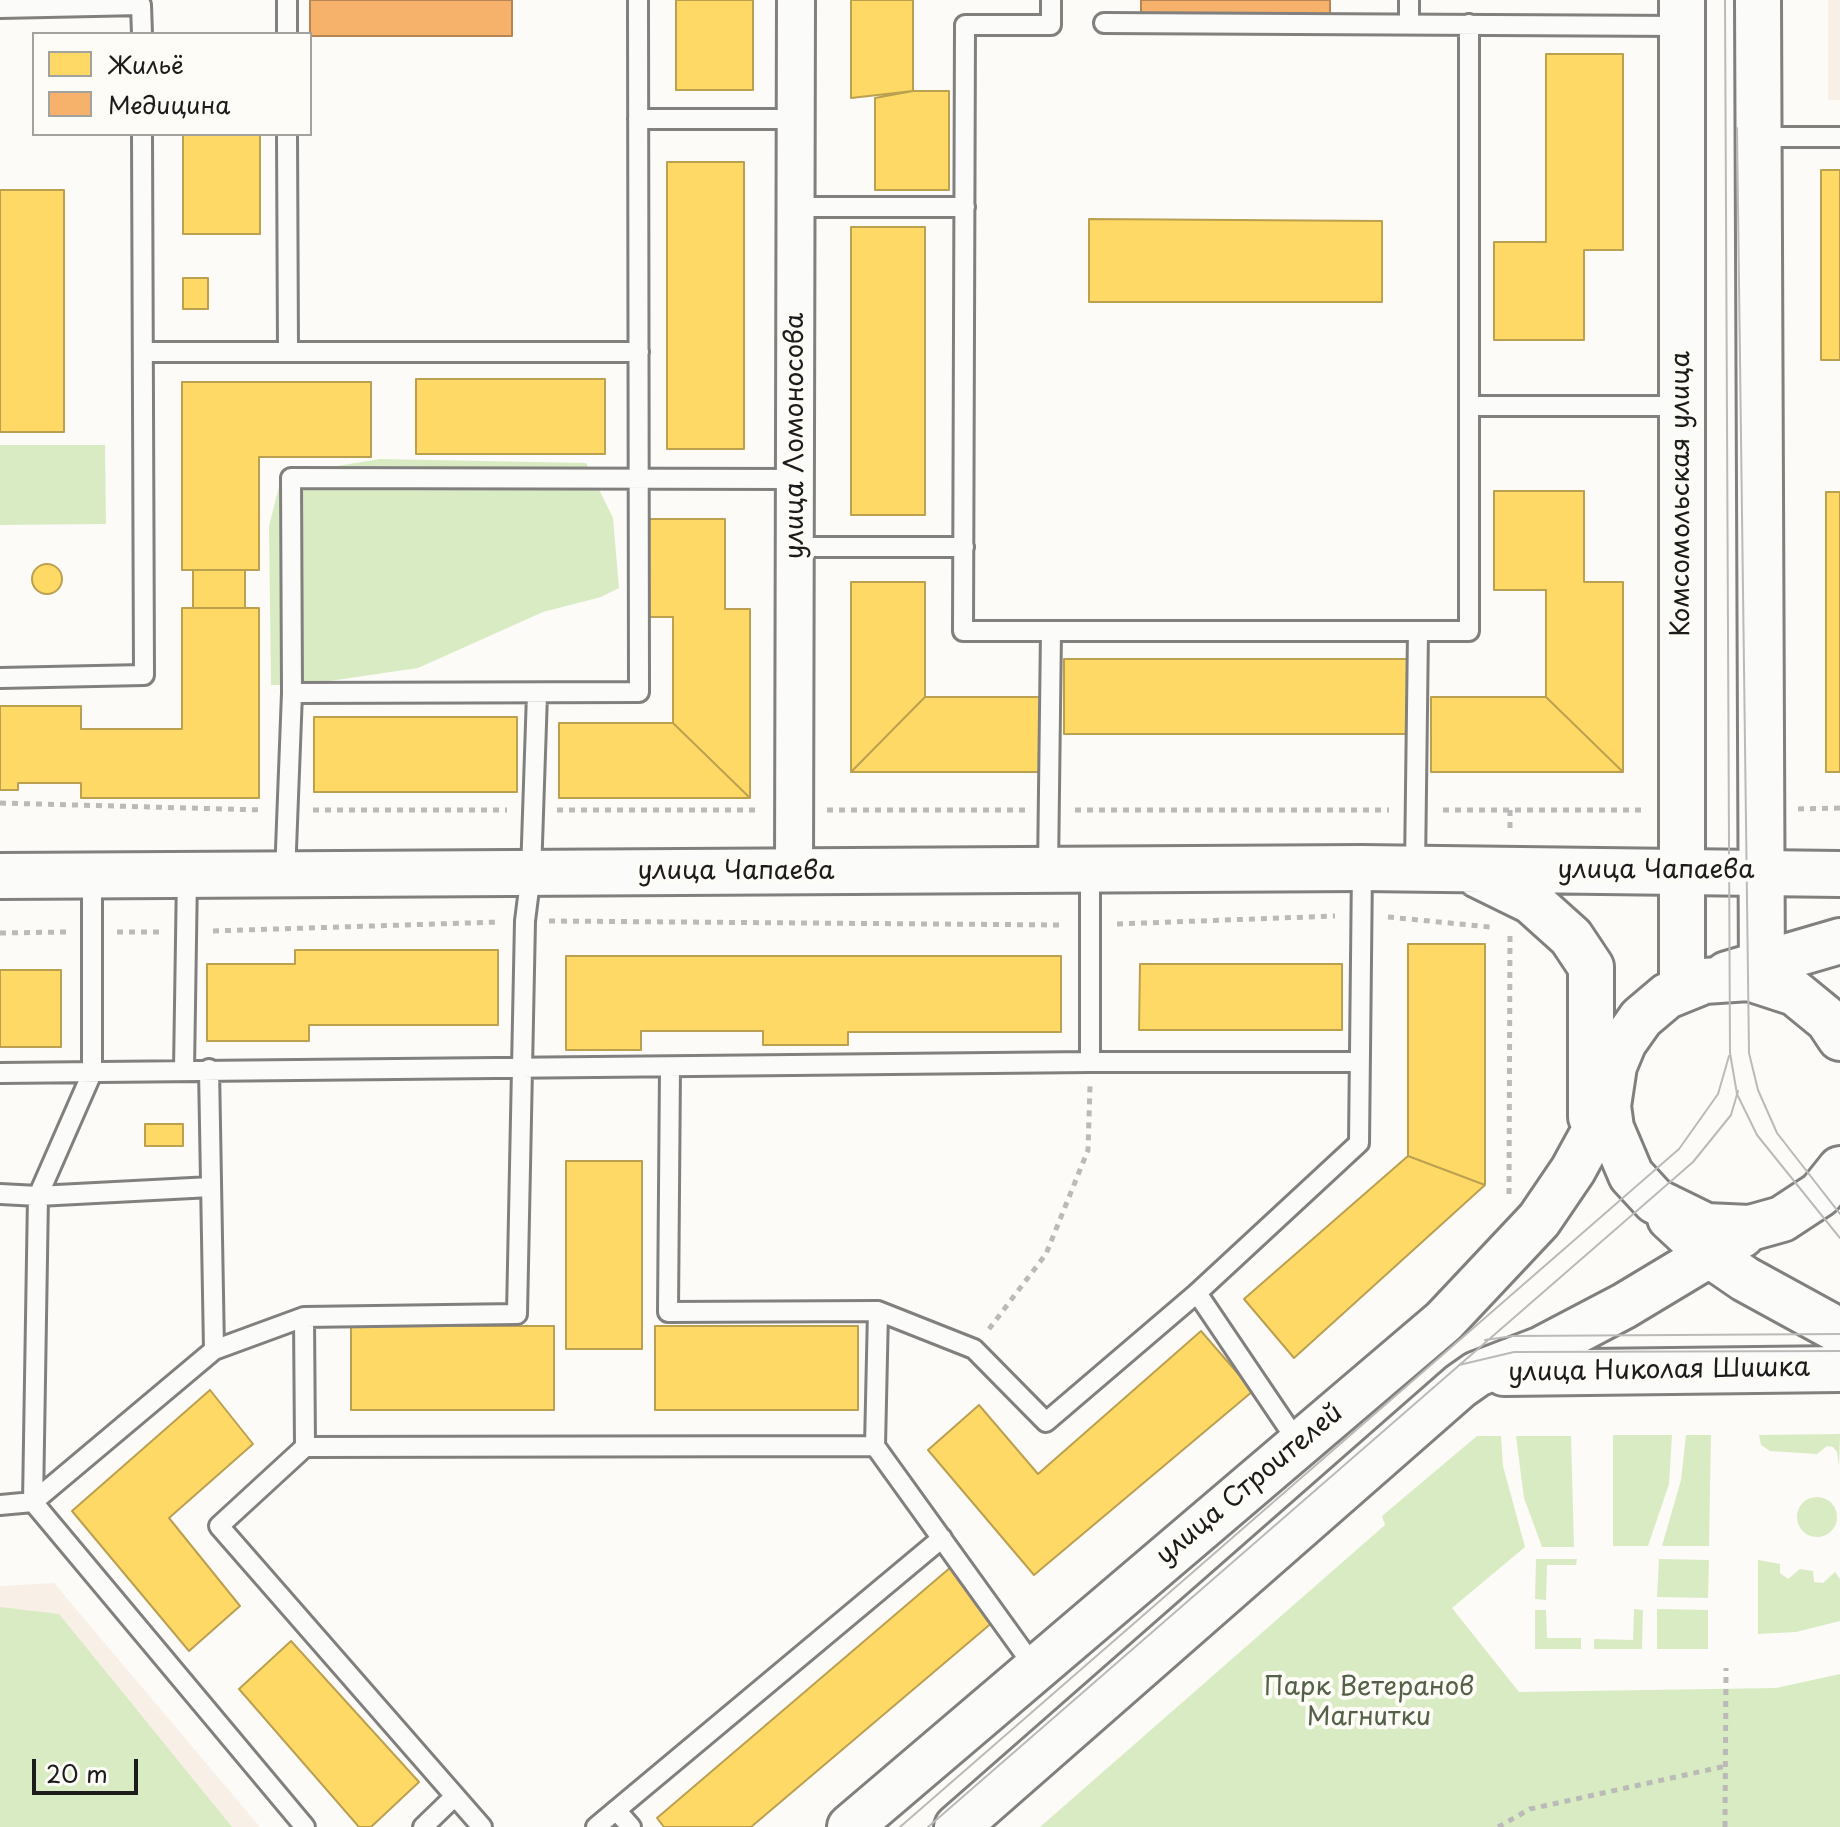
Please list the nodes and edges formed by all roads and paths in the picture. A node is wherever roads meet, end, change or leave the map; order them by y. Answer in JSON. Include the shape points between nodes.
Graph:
{"nodes":[{"id":1,"x":287,"y":0,"type":"edge"},
{"id":2,"x":638,"y":0,"type":"edge"},
{"id":3,"x":796,"y":0,"type":"edge"},
{"id":4,"x":1051,"y":0,"type":"edge"},
{"id":5,"x":1409,"y":0,"type":"edge"},
{"id":6,"x":1758,"y":0,"type":"edge"},
{"id":7,"x":4,"y":5,"type":"edge"},
{"id":8,"x":1682,"y":13,"type":"edge"},
{"id":9,"x":1104,"y":23,"type":"dead end"},
{"id":10,"x":1409,"y":24,"type":"junction"},
{"id":11,"x":1469,"y":24,"type":"junction"},
{"id":12,"x":142,"y":32,"type":"edge"},
{"id":13,"x":287,"y":32,"type":"edge"},
{"id":14,"x":638,"y":119,"type":"junction"},
{"id":15,"x":796,"y":119,"type":"junction"},
{"id":16,"x":142,"y":136,"type":"edge"},
{"id":17,"x":287,"y":136,"type":"edge"},
{"id":18,"x":1758,"y":137,"type":"junction"},
{"id":19,"x":1840,"y":137,"type":"edge"},
{"id":20,"x":796,"y":207,"type":"junction"},
{"id":21,"x":965,"y":207,"type":"junction"},
{"id":22,"x":288,"y":351,"type":"junction"},
{"id":23,"x":143,"y":352,"type":"junction"},
{"id":24,"x":639,"y":352,"type":"junction"},
{"id":25,"x":1469,"y":406,"type":"junction"},
{"id":26,"x":1682,"y":406,"type":"junction"},
{"id":27,"x":639,"y":479,"type":"junction"},
{"id":28,"x":795,"y":479,"type":"junction"},
{"id":29,"x":796,"y":547,"type":"junction"},
{"id":30,"x":964,"y":547,"type":"junction"},
{"id":31,"x":1051,"y":631,"type":"junction"},
{"id":32,"x":1418,"y":631,"type":"junction"},
{"id":33,"x":0,"y":678,"type":"edge"},
{"id":34,"x":292,"y":693,"type":"junction"},
{"id":35,"x":537,"y":694,"type":"junction"},
{"id":36,"x":0,"y":803,"type":"edge"},
{"id":37,"x":288,"y":810,"type":"junction"},
{"id":38,"x":533,"y":810,"type":"junction"},
{"id":39,"x":770,"y":810,"type":"dead end"},
{"id":40,"x":1510,"y":810,"type":"dead end"},
{"id":41,"x":1362,"y":868,"type":"junction"},
{"id":42,"x":1415,"y":869,"type":"junction"},
{"id":43,"x":1069,"y":870,"type":"junction"},
{"id":44,"x":794,"y":871,"type":"junction"},
{"id":45,"x":1682,"y":871,"type":"junction"},
{"id":46,"x":1762,"y":871,"type":"junction"},
{"id":47,"x":531,"y":873,"type":"junction"},
{"id":48,"x":1840,"y":874,"type":"edge"},
{"id":49,"x":187,"y":875,"type":"junction"},
{"id":50,"x":285,"y":875,"type":"junction"},
{"id":51,"x":0,"y":876,"type":"edge"},
{"id":52,"x":92,"y":876,"type":"junction"},
{"id":53,"x":1501,"y":891,"type":"junction"},
{"id":54,"x":1362,"y":915,"type":"junction"},
{"id":55,"x":525,"y":921,"type":"junction"},
{"id":56,"x":1090,"y":925,"type":"junction"},
{"id":57,"x":90,"y":932,"type":"junction"},
{"id":58,"x":187,"y":932,"type":"junction"},
{"id":59,"x":0,"y":933,"type":"edge"},
{"id":60,"x":1840,"y":941,"type":"edge"},
{"id":61,"x":1591,"y":967,"type":"junction"},
{"id":62,"x":1762,"y":973,"type":"junction"},
{"id":63,"x":1693,"y":985,"type":"junction"},
{"id":64,"x":1840,"y":1038,"type":"edge"},
{"id":65,"x":1090,"y":1062,"type":"junction"},
{"id":66,"x":1359,"y":1062,"type":"junction"},
{"id":67,"x":523,"y":1068,"type":"junction"},
{"id":68,"x":670,"y":1068,"type":"junction"},
{"id":69,"x":209,"y":1069,"type":"junction"},
{"id":70,"x":184,"y":1070,"type":"junction"},
{"id":71,"x":0,"y":1073,"type":"edge"},
{"id":72,"x":92,"y":1073,"type":"junction"},
{"id":73,"x":1611,"y":1086,"type":"junction"},
{"id":74,"x":1578,"y":1161,"type":"junction"},
{"id":75,"x":1840,"y":1169,"type":"edge"},
{"id":76,"x":211,"y":1187,"type":"junction"},
{"id":77,"x":0,"y":1194,"type":"edge"},
{"id":78,"x":38,"y":1196,"type":"junction"},
{"id":79,"x":1509,"y":1196,"type":"dead end"},
{"id":80,"x":1655,"y":1201,"type":"junction"},
{"id":81,"x":1756,"y":1227,"type":"junction"},
{"id":82,"x":1710,"y":1255,"type":"junction"},
{"id":83,"x":1197,"y":1293,"type":"junction"},
{"id":84,"x":878,"y":1311,"type":"junction"},
{"id":85,"x":304,"y":1317,"type":"junction"},
{"id":86,"x":1840,"y":1331,"type":"edge"},
{"id":87,"x":974,"y":1349,"type":"junction"},
{"id":88,"x":214,"y":1350,"type":"junction"},
{"id":89,"x":1840,"y":1369,"type":"edge"},
{"id":90,"x":1477,"y":1374,"type":"junction"},
{"id":91,"x":1299,"y":1444,"type":"junction"},
{"id":92,"x":875,"y":1446,"type":"junction"},
{"id":93,"x":305,"y":1447,"type":"junction"},
{"id":94,"x":33,"y":1502,"type":"junction"},
{"id":95,"x":0,"y":1505,"type":"edge"},
{"id":96,"x":942,"y":1538,"type":"junction"},
{"id":97,"x":1035,"y":1668,"type":"junction"},
{"id":98,"x":1726,"y":1668,"type":"dead end"},
{"id":99,"x":1726,"y":1766,"type":"junction"},
{"id":100,"x":454,"y":1797,"type":"junction"},
{"id":101,"x":616,"y":1810,"type":"junction"},
{"id":102,"x":305,"y":1827,"type":"edge"},
{"id":103,"x":423,"y":1827,"type":"edge"},
{"id":104,"x":482,"y":1827,"type":"edge"},
{"id":105,"x":596,"y":1827,"type":"edge"},
{"id":106,"x":631,"y":1827,"type":"edge"},
{"id":107,"x":850,"y":1827,"type":"edge"},
{"id":108,"x":957,"y":1827,"type":"edge"},
{"id":109,"x":1498,"y":1827,"type":"edge"},
{"id":110,"x":1725,"y":1827,"type":"edge"}],
"edges":[{"from":1,"to":13,"type":"lane"},
{"from":2,"to":14,"type":"lane"},
{"from":3,"to":15,"type":"street","name":"улица Ломоносова"},
{"from":4,"to":21,"type":"lane","via":[[1051,25],[965,25]]},
{"from":5,"to":10,"type":"lane"},
{"from":6,"to":18,"type":"street"},
{"from":7,"to":12,"type":"lane","via":[[141,5]]},
{"from":8,"to":11,"type":"lane"},
{"from":8,"to":26,"type":"street","name":"Комсомольская улица"},
{"from":9,"to":10,"type":"lane"},
{"from":10,"to":11,"type":"lane"},
{"from":11,"to":25,"type":"lane"},
{"from":14,"to":15,"type":"lane"},
{"from":14,"to":24,"type":"lane"},
{"from":15,"to":20,"type":"street","name":"улица Ломоносова"},
{"from":16,"to":23,"type":"lane"},
{"from":17,"to":22,"type":"lane"},
{"from":18,"to":19,"type":"lane"},
{"from":18,"to":46,"type":"street"},
{"from":20,"to":21,"type":"lane"},
{"from":20,"to":28,"type":"street","name":"улица Ломоносова"},
{"from":21,"to":30,"type":"lane"},
{"from":22,"to":23,"type":"lane"},
{"from":22,"to":24,"type":"lane"},
{"from":23,"to":33,"type":"lane","via":[[144,675]]},
{"from":24,"to":27,"type":"lane"},
{"from":25,"to":26,"type":"lane"},
{"from":25,"to":32,"type":"lane","via":[[1469,631]]},
{"from":26,"to":45,"type":"street","name":"Комсомольская улица"},
{"from":27,"to":28,"type":"lane"},
{"from":27,"to":34,"type":"lane","via":[[291,478]]},
{"from":27,"to":35,"type":"lane","via":[[639,692]]},
{"from":28,"to":29,"type":"street","name":"улица Ломоносова"},
{"from":29,"to":30,"type":"lane"},
{"from":29,"to":44,"type":"street","name":"улица Ломоносова"},
{"from":30,"to":31,"type":"lane","via":[[963,631]]},
{"from":31,"to":32,"type":"lane"},
{"from":31,"to":43,"type":"lane"},
{"from":32,"to":42,"type":"lane"},
{"from":34,"to":35,"type":"lane"},
{"from":34,"to":37,"type":"lane"},
{"from":35,"to":38,"type":"lane"},
{"from":36,"to":37,"type":"path"},
{"from":37,"to":38,"type":"path"},
{"from":37,"to":50,"type":"lane"},
{"from":38,"to":39,"type":"path"},
{"from":38,"to":47,"type":"lane"},
{"from":40,"to":53,"type":"path"},
{"from":41,"to":42,"type":"street","name":"улица Чапаева"},
{"from":41,"to":43,"type":"street","name":"улица Чапаева"},
{"from":41,"to":54,"type":"lane"},
{"from":42,"to":53,"type":"street","name":"улица Чапаева"},
{"from":43,"to":44,"type":"street","name":"улица Чапаева"},
{"from":43,"to":56,"type":"lane"},
{"from":44,"to":47,"type":"street","name":"улица Чапаева"},
{"from":45,"to":46,"type":"street","name":"улица Чапаева"},
{"from":45,"to":53,"type":"street","name":"улица Чапаева"},
{"from":45,"to":63,"type":"street","name":"Комсомольская улица"},
{"from":46,"to":48,"type":"street","name":"улица Чапаева"},
{"from":46,"to":62,"type":"street"},
{"from":47,"to":50,"type":"street","name":"улица Чапаева"},
{"from":47,"to":55,"type":"lane"},
{"from":49,"to":50,"type":"street","name":"улица Чапаева"},
{"from":49,"to":52,"type":"street","name":"улица Чапаева"},
{"from":49,"to":58,"type":"lane"},
{"from":51,"to":52,"type":"street","name":"улица Чапаева"},
{"from":52,"to":57,"type":"lane"},
{"from":53,"to":54,"type":"path"},
{"from":53,"to":61,"type":"street","name":"улица Чапаева","via":[[1531,901],[1571,937]]},
{"from":53,"to":79,"type":"path"},
{"from":54,"to":56,"type":"path"},
{"from":54,"to":66,"type":"lane"},
{"from":55,"to":56,"type":"path"},
{"from":55,"to":58,"type":"path"},
{"from":55,"to":67,"type":"lane"},
{"from":56,"to":65,"type":"lane"},
{"from":57,"to":58,"type":"path"},
{"from":57,"to":59,"type":"path"},
{"from":57,"to":72,"type":"lane"},
{"from":58,"to":70,"type":"lane"},
{"from":60,"to":62,"type":"street"},
{"from":61,"to":73,"type":"street","name":"улица Чапаева","via":[[1610,1034]]},
{"from":61,"to":74,"type":"street","via":[[1594,1110]]},
{"from":62,"to":63,"type":"street"},
{"from":62,"to":64,"type":"street","via":[[1813,1005]]},
{"from":63,"to":73,"type":"street","name":"улица Строителей","via":[[1641,1018]]},
{"from":65,"to":66,"type":"lane"},
{"from":65,"to":68,"type":"lane"},
{"from":65,"to":87,"type":"path","via":[[1088,1150],[1046,1254]]},
{"from":66,"to":83,"type":"lane","via":[[1359,1143]]},
{"from":67,"to":68,"type":"lane"},
{"from":67,"to":69,"type":"lane"},
{"from":67,"to":85,"type":"lane","via":[[517,1314]]},
{"from":68,"to":84,"type":"lane","via":[[668,1312]]},
{"from":69,"to":70,"type":"lane"},
{"from":69,"to":76,"type":"lane"},
{"from":70,"to":72,"type":"lane"},
{"from":71,"to":72,"type":"lane"},
{"from":72,"to":78,"type":"lane"},
{"from":73,"to":74,"type":"street","name":"улица Строителей"},
{"from":73,"to":80,"type":"street","name":"улица Чапаева","via":[[1611,1128],[1622,1160]]},
{"from":74,"to":91,"type":"street","name":"улица Строителей","via":[[1539,1220],[1444,1321]]},
{"from":75,"to":81,"type":"street","via":[[1801,1209]]},
{"from":76,"to":78,"type":"lane"},
{"from":76,"to":88,"type":"lane"},
{"from":77,"to":78,"type":"lane"},
{"from":78,"to":94,"type":"lane"},
{"from":80,"to":81,"type":"street","via":[[1706,1226]]},
{"from":80,"to":82,"type":"street","name":"улица Николая Шишка"},
{"from":81,"to":82,"type":"street"},
{"from":82,"to":86,"type":"street","name":"улица Николая Шишка"},
{"from":82,"to":90,"type":"street","via":[[1542,1349]]},
{"from":83,"to":87,"type":"lane","via":[[1046,1422]]},
{"from":83,"to":91,"type":"lane"},
{"from":84,"to":87,"type":"lane"},
{"from":84,"to":92,"type":"lane"},
{"from":85,"to":88,"type":"lane"},
{"from":85,"to":93,"type":"lane"},
{"from":88,"to":94,"type":"lane"},
{"from":89,"to":90,"type":"street","name":"улица Николая Шишка"},
{"from":90,"to":108,"type":"street"},
{"from":91,"to":97,"type":"street","name":"улица Строителей"},
{"from":92,"to":93,"type":"lane"},
{"from":92,"to":96,"type":"lane"},
{"from":93,"to":100,"type":"lane","via":[[219,1526]]},
{"from":94,"to":95,"type":"lane"},
{"from":94,"to":102,"type":"lane"},
{"from":96,"to":97,"type":"lane"},
{"from":96,"to":101,"type":"lane"},
{"from":97,"to":107,"type":"street","name":"улица Строителей"},
{"from":98,"to":99,"type":"path"},
{"from":99,"to":109,"type":"path","via":[[1530,1809]]},
{"from":99,"to":110,"type":"path"},
{"from":100,"to":103,"type":"lane"},
{"from":100,"to":104,"type":"lane"},
{"from":101,"to":105,"type":"lane"},
{"from":101,"to":106,"type":"lane"}]}
